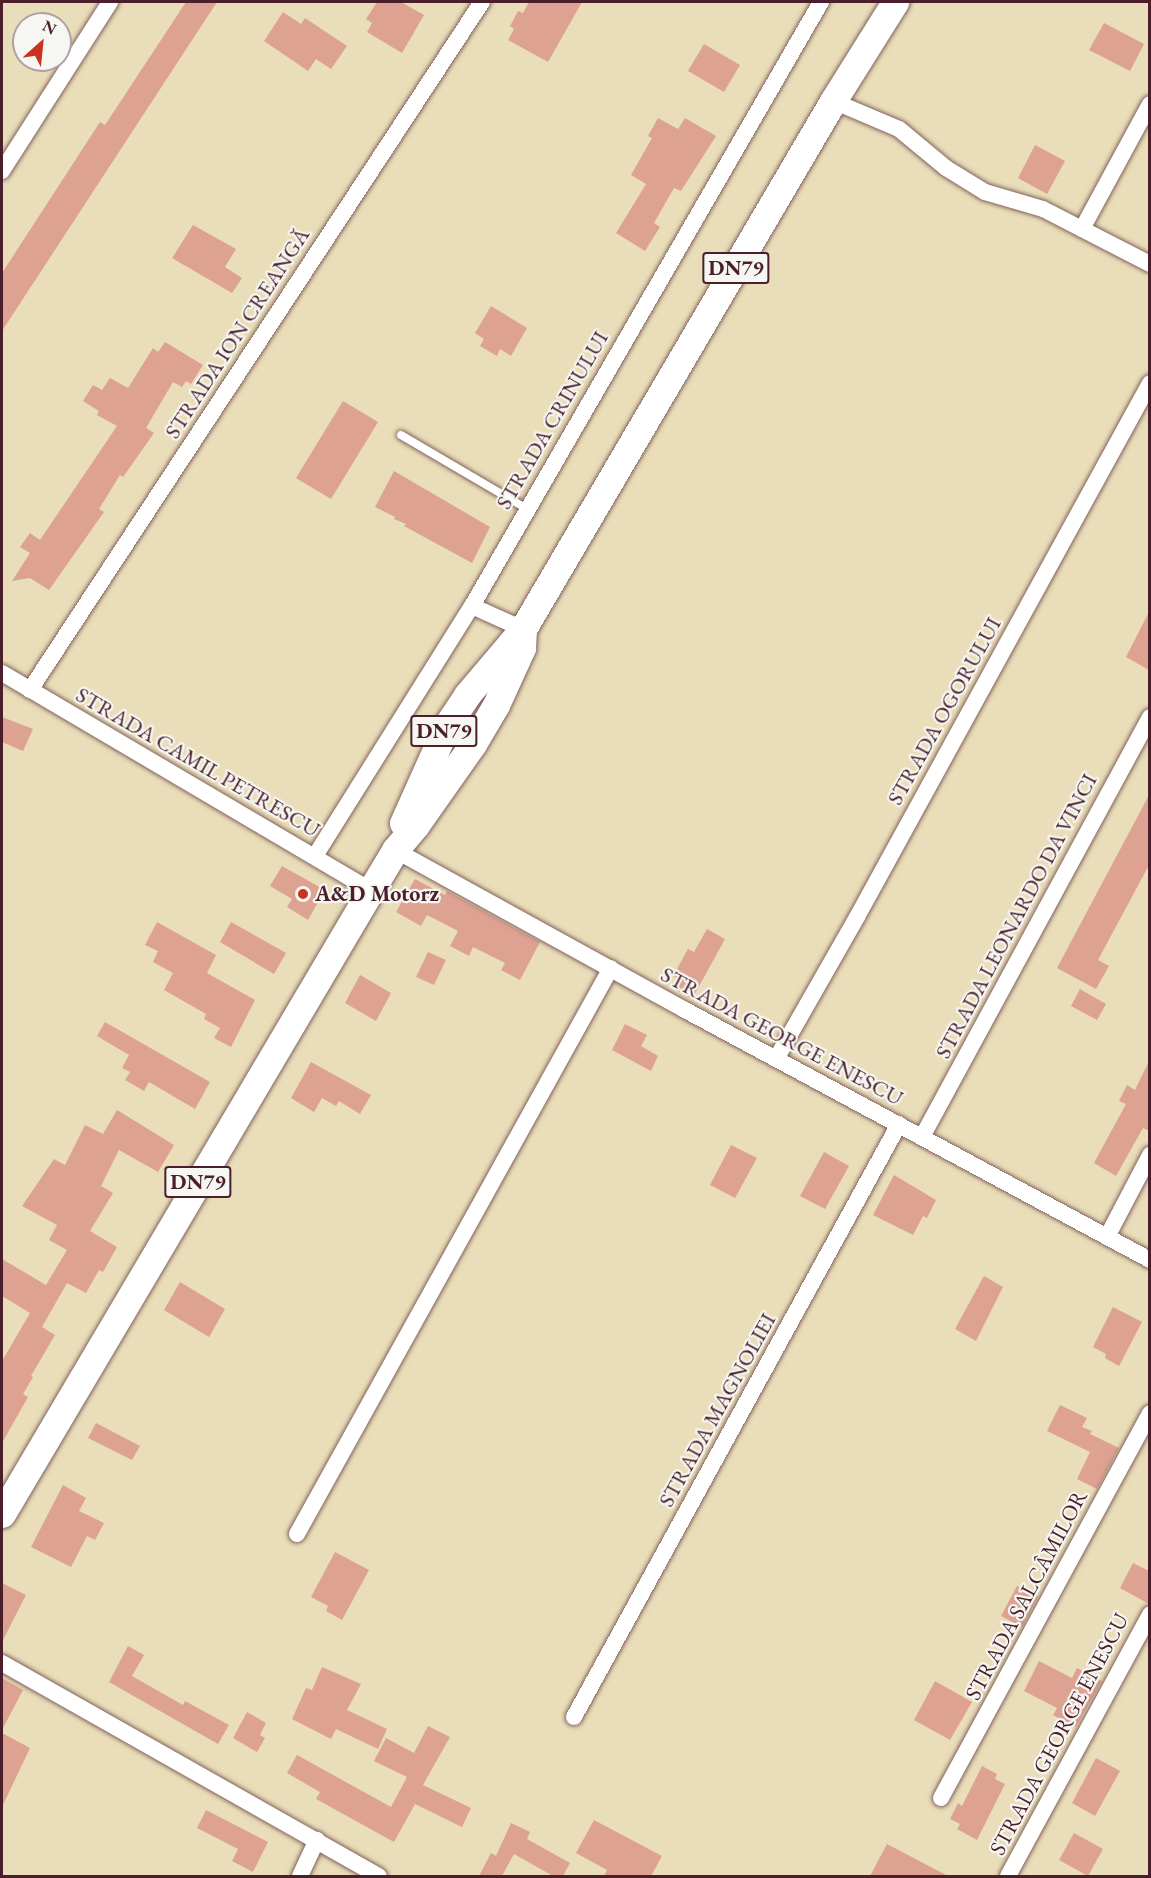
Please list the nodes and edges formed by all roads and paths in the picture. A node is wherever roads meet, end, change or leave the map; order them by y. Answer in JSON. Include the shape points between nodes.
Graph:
{"nodes":[{"id":1,"x":110,"y":2,"type":"edge"},
{"id":2,"x":482,"y":2,"type":"edge"},
{"id":3,"x":820,"y":2,"type":"edge"},
{"id":4,"x":896,"y":2,"type":"edge"},
{"id":5,"x":833,"y":101,"type":"junction"},
{"id":6,"x":1149,"y":104,"type":"edge"},
{"id":7,"x":2,"y":171,"type":"edge"},
{"id":8,"x":1082,"y":229,"type":"junction"},
{"id":9,"x":1149,"y":264,"type":"edge"},
{"id":10,"x":1149,"y":383,"type":"edge"},
{"id":11,"x":401,"y":435,"type":"dead end"},
{"id":12,"x":527,"y":509,"type":"junction"},
{"id":13,"x":472,"y":606,"type":"junction"},
{"id":14,"x":524,"y":629,"type":"junction"},
{"id":15,"x":2,"y":673,"type":"edge"},
{"id":16,"x":30,"y":690,"type":"junction"},
{"id":17,"x":1149,"y":717,"type":"edge"},
{"id":18,"x":395,"y":850,"type":"junction"},
{"id":19,"x":315,"y":856,"type":"junction"},
{"id":20,"x":371,"y":890,"type":"junction"},
{"id":21,"x":611,"y":968,"type":"junction"},
{"id":22,"x":776,"y":1059,"type":"junction"},
{"id":23,"x":899,"y":1124,"type":"junction"},
{"id":24,"x":922,"y":1137,"type":"junction"},
{"id":25,"x":1149,"y":1155,"type":"edge"},
{"id":26,"x":1107,"y":1237,"type":"junction"},
{"id":27,"x":1149,"y":1260,"type":"edge"},
{"id":28,"x":1149,"y":1413,"type":"edge"},
{"id":29,"x":2,"y":1514,"type":"edge"},
{"id":30,"x":297,"y":1534,"type":"dead end"},
{"id":31,"x":1149,"y":1614,"type":"edge"},
{"id":32,"x":2,"y":1663,"type":"edge"},
{"id":33,"x":574,"y":1717,"type":"dead end"},
{"id":34,"x":941,"y":1798,"type":"dead end"},
{"id":35,"x":317,"y":1840,"type":"junction"},
{"id":36,"x":300,"y":1876,"type":"edge"},
{"id":37,"x":379,"y":1876,"type":"edge"},
{"id":38,"x":1008,"y":1876,"type":"edge"}],
"edges":[{"from":1,"to":7,"type":"street"},
{"from":2,"to":16,"type":"street","name":"STRADA ION CREANGĂ"},
{"from":3,"to":12,"type":"street","name":"STRADA CRINULUI"},
{"from":4,"to":5,"type":"highway","number":"DN79"},
{"from":5,"to":8,"type":"street","via":[[899,129],[946,168],[985,192],[1043,209]]},
{"from":5,"to":14,"type":"highway","number":"DN79"},
{"from":6,"to":8,"type":"street"},
{"from":8,"to":9,"type":"street"},
{"from":10,"to":22,"type":"street","name":"STRADA OGORULUI"},
{"from":11,"to":12,"type":"lane"},
{"from":12,"to":13,"type":"street","name":"STRADA CRINULUI"},
{"from":13,"to":14,"type":"street"},
{"from":13,"to":19,"type":"street","name":"STRADA CRINULUI"},
{"from":14,"to":18,"type":"highway","number":"DN79","via":[[522,648],[496,705],[417,825]]},
{"from":15,"to":16,"type":"street","name":"STRADA CAMIL PETRESCU"},
{"from":16,"to":19,"type":"street","name":"STRADA CAMIL PETRESCU"},
{"from":17,"to":24,"type":"street","name":"STRADA LEONARDO DA VINCI"},
{"from":18,"to":20,"type":"highway","number":"DN79"},
{"from":18,"to":21,"type":"street","name":"STRADA GEORGE ENESCU"},
{"from":19,"to":20,"type":"street","name":"STRADA CAMIL PETRESCU"},
{"from":20,"to":29,"type":"highway","number":"DN79"},
{"from":21,"to":22,"type":"street","name":"STRADA GEORGE ENESCU"},
{"from":21,"to":30,"type":"street"},
{"from":22,"to":23,"type":"street","name":"STRADA GEORGE ENESCU"},
{"from":23,"to":24,"type":"street","name":"STRADA GEORGE ENESCU"},
{"from":23,"to":33,"type":"street","name":"STRADA MAGNOLIEI"},
{"from":24,"to":26,"type":"street","name":"STRADA GEORGE ENESCU"},
{"from":25,"to":26,"type":"street"},
{"from":26,"to":27,"type":"street","name":"STRADA GEORGE ENESCU"},
{"from":28,"to":34,"type":"street","name":"STRADA SALCÂMILOR"},
{"from":31,"to":38,"type":"street","name":"STRADA GEORGE ENESCU"},
{"from":32,"to":35,"type":"street"},
{"from":35,"to":36,"type":"street"},
{"from":35,"to":37,"type":"street"}]}
